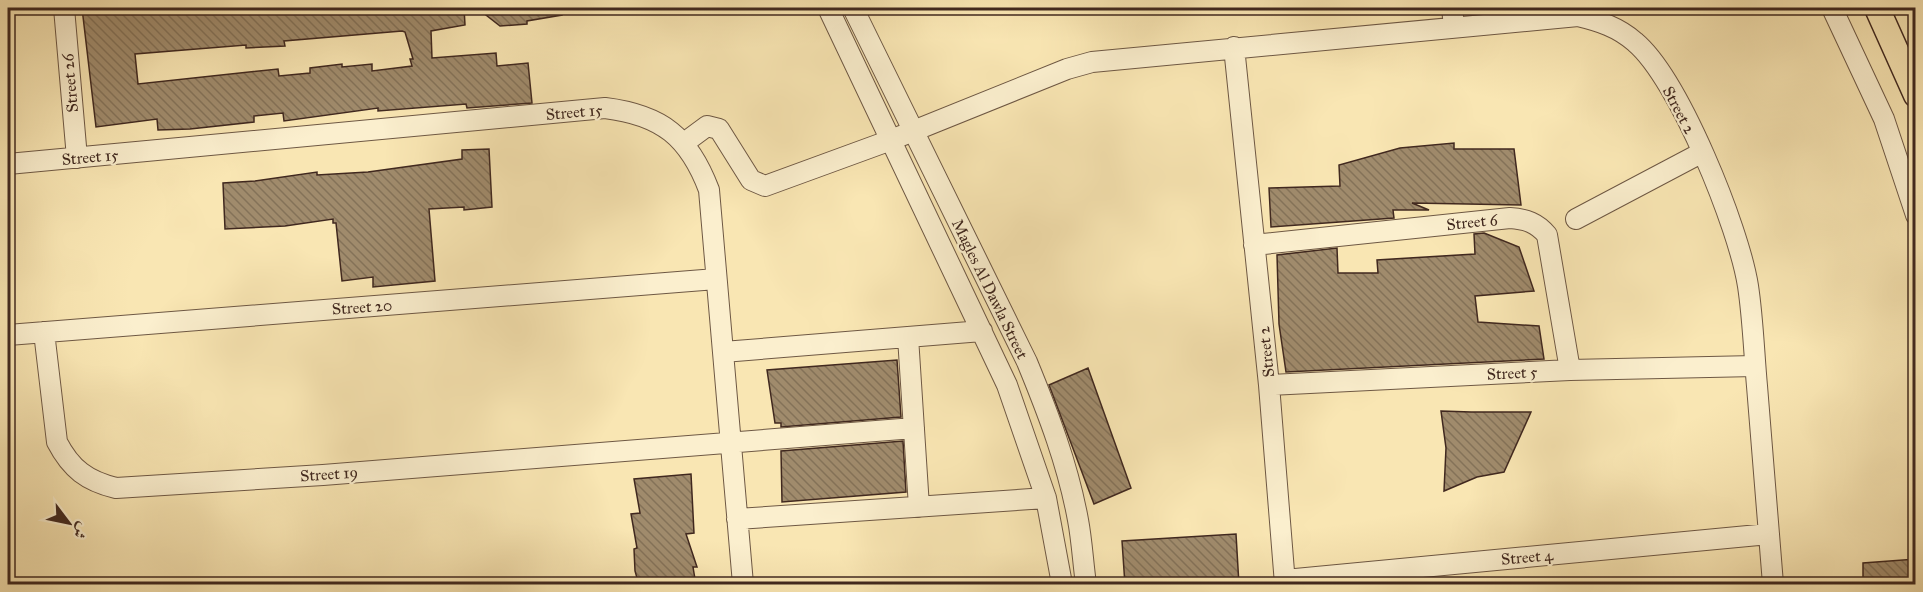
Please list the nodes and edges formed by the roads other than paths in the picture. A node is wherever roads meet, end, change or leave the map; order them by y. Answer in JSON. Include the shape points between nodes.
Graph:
{"nodes":[{"id":1,"x":64,"y":8,"type":"edge"},
{"id":2,"x":828,"y":8,"type":"edge"},
{"id":3,"x":853,"y":8,"type":"edge"},
{"id":4,"x":1452,"y":8,"type":"edge"},
{"id":5,"x":1832,"y":8,"type":"edge"},
{"id":6,"x":1877,"y":8,"type":"edge"},
{"id":7,"x":1454,"y":27,"type":"junction"},
{"id":8,"x":1234,"y":47,"type":"junction"},
{"id":9,"x":1916,"y":95,"type":"edge"},
{"id":10,"x":913,"y":131,"type":"junction"},
{"id":11,"x":891,"y":140,"type":"junction"},
{"id":12,"x":684,"y":143,"type":"junction"},
{"id":13,"x":1701,"y":153,"type":"junction"},
{"id":14,"x":77,"y":159,"type":"junction"},
{"id":15,"x":8,"y":164,"type":"edge"},
{"id":16,"x":1916,"y":215,"type":"edge"},
{"id":17,"x":1576,"y":219,"type":"dead end"},
{"id":18,"x":1254,"y":244,"type":"junction"},
{"id":19,"x":716,"y":279,"type":"junction"},
{"id":20,"x":982,"y":331,"type":"junction"},
{"id":21,"x":44,"y":332,"type":"junction"},
{"id":22,"x":8,"y":335,"type":"edge"},
{"id":23,"x":908,"y":337,"type":"junction"},
{"id":24,"x":723,"y":352,"type":"junction"},
{"id":25,"x":1755,"y":366,"type":"junction"},
{"id":26,"x":1570,"y":370,"type":"junction"},
{"id":27,"x":1269,"y":385,"type":"junction"},
{"id":28,"x":914,"y":428,"type":"junction"},
{"id":29,"x":731,"y":442,"type":"junction"},
{"id":30,"x":1046,"y":498,"type":"junction"},
{"id":31,"x":919,"y":507,"type":"junction"},
{"id":32,"x":737,"y":519,"type":"junction"},
{"id":33,"x":1769,"y":534,"type":"junction"},
{"id":34,"x":1285,"y":582,"type":"edge"},
{"id":35,"x":743,"y":585,"type":"edge"},
{"id":36,"x":1062,"y":585,"type":"edge"},
{"id":37,"x":1086,"y":585,"type":"edge"},
{"id":38,"x":1773,"y":585,"type":"edge"}],
"edges":[{"from":1,"to":14,"type":"street","name":"Street 26"},
{"from":2,"to":11,"type":"street","name":"Magles Al Dawla Street"},
{"from":3,"to":10,"type":"street","name":"Magles Al Dawla Street"},
{"from":4,"to":7,"type":"street"},
{"from":5,"to":16,"type":"street","via":[[1884,119]]},
{"from":6,"to":9,"type":"main road"},
{"from":7,"to":8,"type":"street","name":"Street 2"},
{"from":7,"to":13,"type":"street","name":"Street 2","via":[[1578,16],[1619,30],[1650,59],[1682,110]]},
{"from":8,"to":10,"type":"street","name":"Street 2","via":[[1092,62]]},
{"from":8,"to":18,"type":"street","name":"Street 2"},
{"from":10,"to":11,"type":"street","name":"Street 2"},
{"from":10,"to":37,"type":"street","name":"Magles Al Dawla Street","via":[[1027,362],[1048,414],[1078,521]]},
{"from":11,"to":12,"type":"street","name":"Street 2","via":[[765,186],[752,180],[719,129],[707,126]]},
{"from":11,"to":20,"type":"street","name":"Magles Al Dawla Street"},
{"from":12,"to":14,"type":"street","name":"Street 15","via":[[658,122],[632,112],[605,108]]},
{"from":12,"to":19,"type":"street","name":"Street 15","via":[[698,162],[709,190]]},
{"from":13,"to":17,"type":"street"},
{"from":13,"to":25,"type":"street","name":"Street 2","via":[[1732,223],[1748,285]]},
{"from":14,"to":15,"type":"street","name":"Street 15"},
{"from":18,"to":26,"type":"street","name":"Street 6","via":[[1524,219],[1539,226],[1547,236]]},
{"from":18,"to":27,"type":"street","name":"Street 2"},
{"from":19,"to":21,"type":"street","name":"Street 20"},
{"from":19,"to":24,"type":"street","name":"Street 15"},
{"from":20,"to":23,"type":"street"},
{"from":20,"to":30,"type":"street","name":"Magles Al Dawla Street","via":[[1007,385]]},
{"from":21,"to":22,"type":"street","name":"Street 20"},
{"from":21,"to":29,"type":"street","name":"Street 19","via":[[57,442],[77,472],[95,483],[116,488]]},
{"from":23,"to":24,"type":"street"},
{"from":23,"to":28,"type":"street"},
{"from":24,"to":29,"type":"street","name":"Street 15"},
{"from":25,"to":26,"type":"street","name":"Street 5"},
{"from":25,"to":33,"type":"street","name":"Street 2"},
{"from":26,"to":27,"type":"street","name":"Street 5"},
{"from":27,"to":34,"type":"street","name":"Street 2"},
{"from":28,"to":29,"type":"street","name":"Street 19"},
{"from":28,"to":31,"type":"street"},
{"from":29,"to":32,"type":"street","name":"Street 15"},
{"from":30,"to":31,"type":"street"},
{"from":30,"to":36,"type":"street","name":"Magles Al Dawla Street"},
{"from":31,"to":32,"type":"street"},
{"from":32,"to":35,"type":"street","name":"Street 15"},
{"from":33,"to":34,"type":"street","name":"Street 4"},
{"from":33,"to":38,"type":"street","name":"Street 2"}]}
